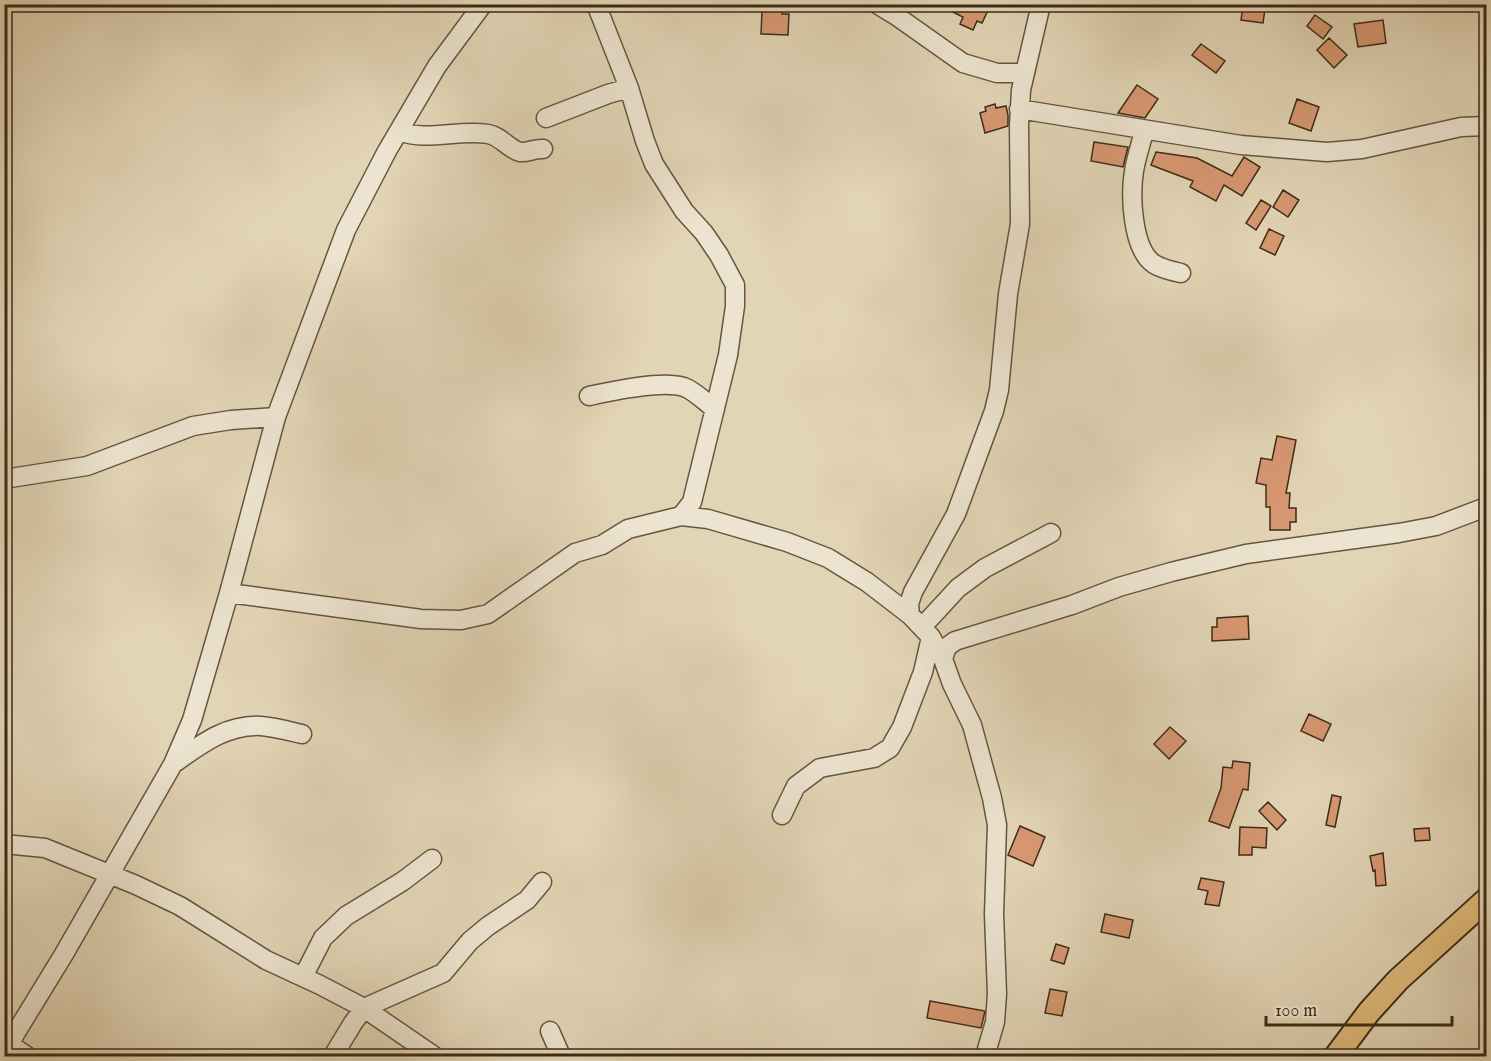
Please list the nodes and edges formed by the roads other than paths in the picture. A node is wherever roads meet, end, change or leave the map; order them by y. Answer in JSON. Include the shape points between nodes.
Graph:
{"nodes":[{"id":1,"x":483,"y":4,"type":"edge"},
{"id":2,"x":596,"y":4,"type":"edge"},
{"id":3,"x":877,"y":4,"type":"edge"},
{"id":4,"x":1041,"y":4,"type":"edge"},
{"id":5,"x":1024,"y":73,"type":"junction"},
{"id":6,"x":629,"y":88,"type":"junction"},
{"id":7,"x":1019,"y":109,"type":"junction"},
{"id":8,"x":546,"y":118,"type":"dead end"},
{"id":9,"x":1486,"y":126,"type":"edge"},
{"id":10,"x":399,"y":131,"type":"junction"},
{"id":11,"x":1144,"y":131,"type":"junction"},
{"id":12,"x":543,"y":148,"type":"dead end"},
{"id":13,"x":1180,"y":273,"type":"dead end"},
{"id":14,"x":589,"y":396,"type":"dead end"},
{"id":15,"x":715,"y":409,"type":"junction"},
{"id":16,"x":276,"y":417,"type":"junction"},
{"id":17,"x":4,"y":479,"type":"edge"},
{"id":18,"x":1486,"y":507,"type":"edge"},
{"id":19,"x":681,"y":516,"type":"junction"},
{"id":20,"x":1051,"y":533,"type":"dead end"},
{"id":21,"x":230,"y":593,"type":"junction"},
{"id":22,"x":921,"y":626,"type":"junction"},
{"id":23,"x":944,"y":659,"type":"junction"},
{"id":24,"x":302,"y":734,"type":"dead end"},
{"id":25,"x":173,"y":764,"type":"junction"},
{"id":26,"x":782,"y":815,"type":"dead end"},
{"id":27,"x":4,"y":844,"type":"edge"},
{"id":28,"x":432,"y":859,"type":"dead end"},
{"id":29,"x":110,"y":875,"type":"junction"},
{"id":30,"x":542,"y":882,"type":"dead end"},
{"id":31,"x":1486,"y":900,"type":"edge"},
{"id":32,"x":303,"y":977,"type":"junction"},
{"id":33,"x":364,"y":1008,"type":"junction"},
{"id":34,"x":550,"y":1031,"type":"dead end"},
{"id":35,"x":7,"y":1048,"type":"edge"},
{"id":36,"x":27,"y":1056,"type":"edge"},
{"id":37,"x":333,"y":1056,"type":"edge"},
{"id":38,"x":434,"y":1056,"type":"edge"},
{"id":39,"x":561,"y":1056,"type":"edge"},
{"id":40,"x":985,"y":1056,"type":"edge"},
{"id":41,"x":1336,"y":1056,"type":"edge"}],
"edges":[{"from":1,"to":10,"type":"street","via":[[437,66]]},
{"from":2,"to":6,"type":"street"},
{"from":3,"to":5,"type":"street","via":[[963,63],[997,73]]},
{"from":4,"to":5,"type":"street"},
{"from":5,"to":7,"type":"street"},
{"from":6,"to":8,"type":"street"},
{"from":6,"to":15,"type":"street","via":[[654,164],[719,255],[735,285],[728,355]]},
{"from":7,"to":11,"type":"street"},
{"from":7,"to":22,"type":"street","via":[[1020,224],[1008,294],[999,390],[956,514],[909,604]]},
{"from":9,"to":11,"type":"street","via":[[1461,127],[1362,149],[1327,152],[1241,146]]},
{"from":10,"to":12,"type":"street","via":[[413,136],[450,132],[489,134],[514,150]]},
{"from":10,"to":16,"type":"street","via":[[346,230]]},
{"from":11,"to":13,"type":"street","via":[[1134,172],[1137,237],[1153,264]]},
{"from":14,"to":15,"type":"street","via":[[675,386],[692,392]]},
{"from":15,"to":19,"type":"street","via":[[692,502]]},
{"from":16,"to":17,"type":"street","via":[[193,426],[87,466]]},
{"from":16,"to":21,"type":"street"},
{"from":18,"to":23,"type":"street","via":[[1399,533],[1246,554],[1119,586],[1072,605],[955,641],[947,647]]},
{"from":19,"to":21,"type":"street","via":[[627,529],[602,545],[575,553],[488,614],[461,620],[421,619]]},
{"from":19,"to":22,"type":"street","via":[[708,519],[828,558],[867,582]]},
{"from":20,"to":22,"type":"street","via":[[985,568],[958,588]]},
{"from":21,"to":25,"type":"street","via":[[192,720]]},
{"from":22,"to":23,"type":"street"},
{"from":22,"to":26,"type":"street","via":[[923,672],[890,748],[874,758],[820,768],[796,786]]},
{"from":23,"to":40,"type":"street","via":[[972,725],[997,825],[997,994],[995,1022]]},
{"from":24,"to":25,"type":"street","via":[[261,726],[230,729]]},
{"from":25,"to":29,"type":"street"},
{"from":27,"to":29,"type":"street","via":[[45,848]]},
{"from":28,"to":32,"type":"street","via":[[346,916],[323,938]]},
{"from":29,"to":32,"type":"street","via":[[180,906],[266,960]]},
{"from":29,"to":35,"type":"street"},
{"from":30,"to":33,"type":"street","via":[[527,900],[470,941],[443,973]]},
{"from":31,"to":41,"type":"main road","via":[[1398,980]]},
{"from":32,"to":33,"type":"street"},
{"from":33,"to":37,"type":"street"},
{"from":33,"to":38,"type":"street"},
{"from":34,"to":39,"type":"street"},
{"from":35,"to":36,"type":"street"}]}
